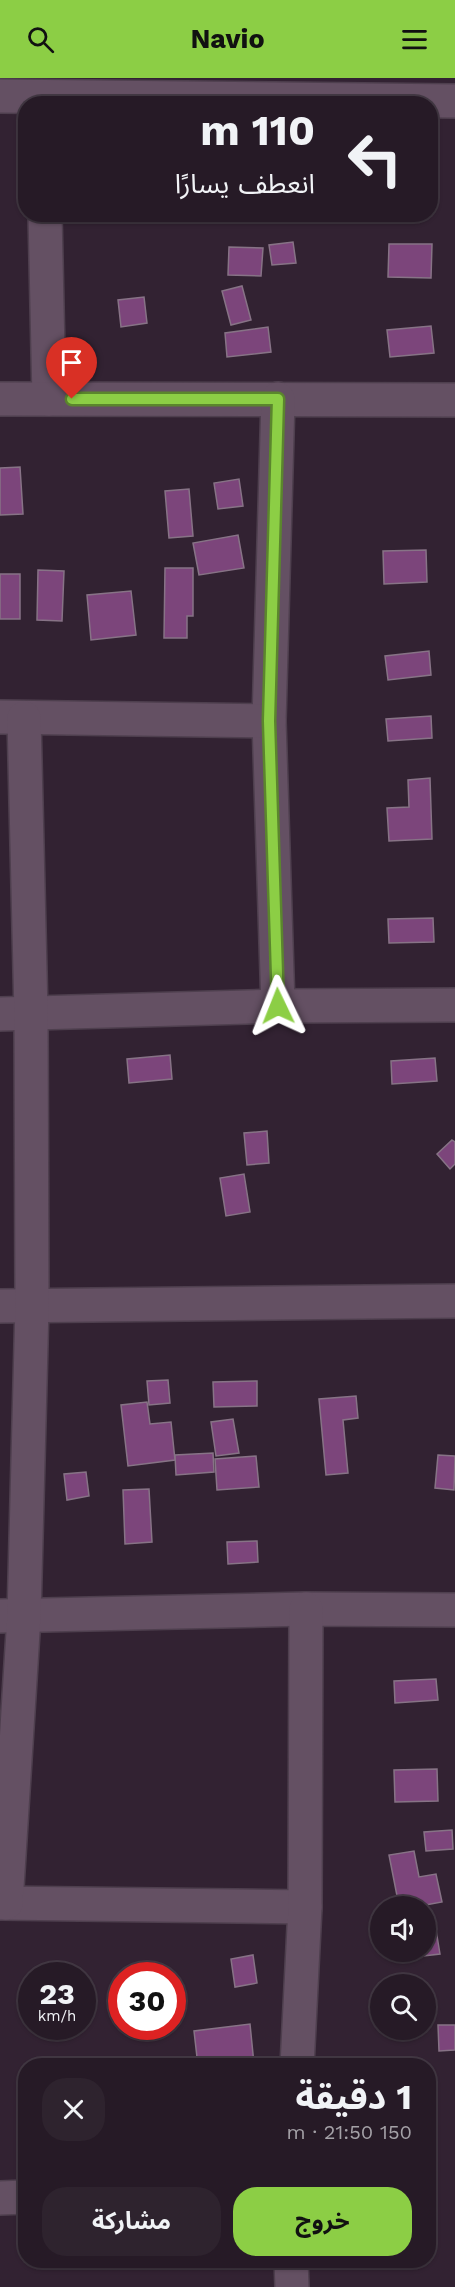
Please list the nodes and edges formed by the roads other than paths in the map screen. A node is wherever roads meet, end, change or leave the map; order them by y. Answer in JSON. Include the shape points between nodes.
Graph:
{"nodes":[{"id":1,"x":44,"y":93,"type":"edge"},
{"id":2,"x":0,"y":96,"type":"edge"},
{"id":3,"x":198,"y":96,"type":"edge"},
{"id":4,"x":438,"y":101,"type":"edge"},
{"id":5,"x":455,"y":101,"type":"edge"},
{"id":6,"x":45,"y":222,"type":"edge"},
{"id":7,"x":0,"y":399,"type":"edge"},
{"id":8,"x":49,"y":399,"type":"junction"},
{"id":9,"x":278,"y":399,"type":"junction"},
{"id":10,"x":455,"y":400,"type":"edge"},
{"id":11,"x":12,"y":718,"type":"edge"},
{"id":12,"x":269,"y":721,"type":"junction"},
{"id":13,"x":455,"y":1005,"type":"edge"},
{"id":14,"x":278,"y":1006,"type":"junction"},
{"id":15,"x":16,"y":1014,"type":"edge"},
{"id":16,"x":455,"y":1301,"type":"edge"},
{"id":17,"x":16,"y":1305,"type":"edge"},
{"id":18,"x":306,"y":1609,"type":"junction"},
{"id":19,"x":455,"y":1610,"type":"edge"},
{"id":20,"x":12,"y":1616,"type":"edge"},
{"id":21,"x":3,"y":1903,"type":"edge"},
{"id":22,"x":305,"y":1907,"type":"junction"},
{"id":23,"x":297,"y":2058,"type":"edge"},
{"id":24,"x":18,"y":2197,"type":"edge"},
{"id":25,"x":0,"y":2198,"type":"edge"},
{"id":26,"x":291,"y":2268,"type":"edge"},
{"id":27,"x":292,"y":2287,"type":"edge"}],
"edges":[{"from":1,"to":2,"type":"street"},
{"from":1,"to":3,"type":"street"},
{"from":4,"to":5,"type":"street"},
{"from":6,"to":8,"type":"street"},
{"from":7,"to":8,"type":"street"},
{"from":8,"to":9,"type":"street"},
{"from":9,"to":10,"type":"street"},
{"from":9,"to":12,"type":"street"},
{"from":11,"to":12,"type":"street"},
{"from":11,"to":15,"type":"street"},
{"from":12,"to":14,"type":"street"},
{"from":13,"to":14,"type":"street"},
{"from":14,"to":15,"type":"street"},
{"from":15,"to":17,"type":"street"},
{"from":16,"to":17,"type":"street"},
{"from":17,"to":20,"type":"street"},
{"from":18,"to":19,"type":"street"},
{"from":18,"to":20,"type":"street"},
{"from":18,"to":22,"type":"street"},
{"from":20,"to":21,"type":"street"},
{"from":21,"to":22,"type":"street"},
{"from":22,"to":23,"type":"street"},
{"from":24,"to":25,"type":"street"},
{"from":26,"to":27,"type":"street"}]}
